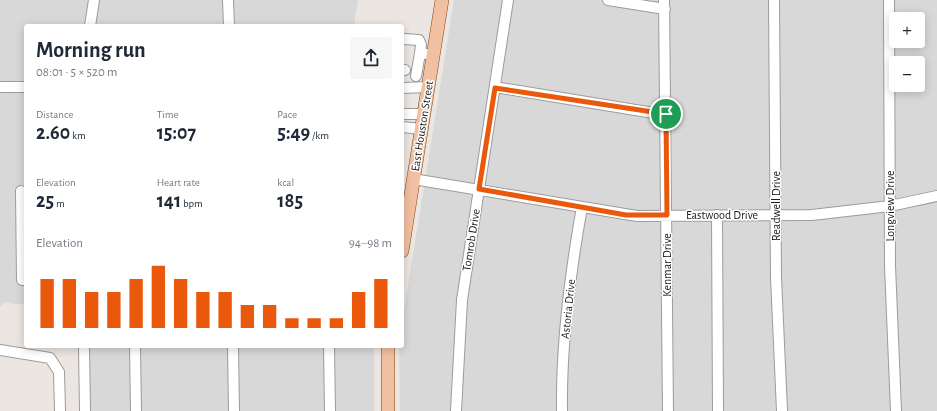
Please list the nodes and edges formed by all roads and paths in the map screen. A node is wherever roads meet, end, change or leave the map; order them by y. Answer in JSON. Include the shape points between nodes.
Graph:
{"nodes":[{"id":1,"x":94,"y":0,"type":"edge"},
{"id":2,"x":228,"y":0,"type":"edge"},
{"id":3,"x":442,"y":0,"type":"edge"},
{"id":4,"x":508,"y":0,"type":"edge"},
{"id":5,"x":608,"y":0,"type":"edge"},
{"id":6,"x":774,"y":0,"type":"edge"},
{"id":7,"x":889,"y":0,"type":"edge"},
{"id":8,"x":664,"y":4,"type":"edge"},
{"id":9,"x":90,"y":24,"type":"edge"},
{"id":10,"x":229,"y":24,"type":"edge"},
{"id":11,"x":404,"y":39,"type":"dead end"},
{"id":12,"x":420,"y":53,"type":"junction"},
{"id":13,"x":433,"y":55,"type":"junction"},
{"id":14,"x":416,"y":76,"type":"dead end"},
{"id":15,"x":0,"y":87,"type":"edge"},
{"id":16,"x":24,"y":87,"type":"edge"},
{"id":17,"x":428,"y":87,"type":"junction"},
{"id":18,"x":404,"y":88,"type":"edge"},
{"id":19,"x":495,"y":88,"type":"junction"},
{"id":20,"x":404,"y":114,"type":"edge"},
{"id":21,"x":424,"y":114,"type":"junction"},
{"id":22,"x":666,"y":114,"type":"junction"},
{"id":23,"x":404,"y":127,"type":"edge"},
{"id":24,"x":421,"y":129,"type":"junction"},
{"id":25,"x":413,"y":179,"type":"junction"},
{"id":26,"x":479,"y":189,"type":"junction"},
{"id":27,"x":21,"y":192,"type":"dead end"},
{"id":28,"x":937,"y":196,"type":"edge"},
{"id":29,"x":890,"y":206,"type":"junction"},
{"id":30,"x":582,"y":207,"type":"junction"},
{"id":31,"x":667,"y":215,"type":"junction"},
{"id":32,"x":717,"y":215,"type":"junction"},
{"id":33,"x":776,"y":215,"type":"junction"},
{"id":34,"x":404,"y":238,"type":"edge"},
{"id":35,"x":24,"y":280,"type":"edge"},
{"id":36,"x":84,"y":348,"type":"edge"},
{"id":37,"x":135,"y":348,"type":"edge"},
{"id":38,"x":233,"y":348,"type":"edge"},
{"id":39,"x":329,"y":348,"type":"edge"},
{"id":40,"x":388,"y":348,"type":"edge"},
{"id":41,"x":0,"y":350,"type":"edge"},
{"id":42,"x":60,"y":411,"type":"edge"},
{"id":43,"x":85,"y":411,"type":"edge"},
{"id":44,"x":136,"y":411,"type":"edge"},
{"id":45,"x":234,"y":411,"type":"edge"},
{"id":46,"x":330,"y":411,"type":"edge"},
{"id":47,"x":388,"y":411,"type":"edge"},
{"id":48,"x":456,"y":411,"type":"edge"},
{"id":49,"x":562,"y":411,"type":"edge"},
{"id":50,"x":668,"y":411,"type":"edge"},
{"id":51,"x":718,"y":411,"type":"edge"},
{"id":52,"x":782,"y":411,"type":"edge"},
{"id":53,"x":896,"y":411,"type":"edge"}],
"edges":[{"from":1,"to":9,"type":"street"},
{"from":2,"to":10,"type":"street"},
{"from":3,"to":13,"type":"main road","name":"East Houston Street"},
{"from":4,"to":19,"type":"street","name":"Tomrob Drive"},
{"from":5,"to":8,"type":"street"},
{"from":6,"to":33,"type":"street","name":"Readwell Drive"},
{"from":7,"to":29,"type":"street","name":"Longview Drive"},
{"from":8,"to":22,"type":"street","name":"Kenmar Drive"},
{"from":11,"to":12,"type":"street","via":[[419,40]]},
{"from":12,"to":13,"type":"street"},
{"from":12,"to":14,"type":"street"},
{"from":13,"to":17,"type":"main road","name":"East Houston Street"},
{"from":15,"to":16,"type":"street"},
{"from":17,"to":18,"type":"street"},
{"from":17,"to":21,"type":"main road","name":"East Houston Street"},
{"from":19,"to":22,"type":"street"},
{"from":19,"to":26,"type":"street","name":"Tomrob Drive"},
{"from":20,"to":21,"type":"street"},
{"from":21,"to":24,"type":"main road","name":"East Houston Street"},
{"from":22,"to":31,"type":"street","name":"Kenmar Drive"},
{"from":23,"to":24,"type":"street"},
{"from":24,"to":25,"type":"main road","name":"East Houston Street"},
{"from":25,"to":26,"type":"street","name":"Eastwood Drive"},
{"from":25,"to":34,"type":"main road","name":"East Houston Street"},
{"from":26,"to":30,"type":"street","name":"Eastwood Drive"},
{"from":26,"to":48,"type":"street","name":"Tomrob Drive","via":[[460,320]]},
{"from":27,"to":35,"type":"street"},
{"from":28,"to":29,"type":"street","name":"Eastwood Drive"},
{"from":29,"to":33,"type":"street","name":"Eastwood Drive","via":[[830,214]]},
{"from":29,"to":53,"type":"street","name":"Longview Drive"},
{"from":30,"to":31,"type":"street","name":"Eastwood Drive","via":[[626,215]]},
{"from":30,"to":49,"type":"street","name":"Astoria Drive","via":[[566,317]]},
{"from":31,"to":32,"type":"street","name":"Eastwood Drive"},
{"from":31,"to":50,"type":"street","name":"Kenmar Drive"},
{"from":32,"to":33,"type":"street","name":"Eastwood Drive"},
{"from":32,"to":51,"type":"street"},
{"from":33,"to":52,"type":"street","name":"Readwell Drive"},
{"from":36,"to":43,"type":"street"},
{"from":37,"to":44,"type":"street"},
{"from":38,"to":45,"type":"street"},
{"from":39,"to":46,"type":"street"},
{"from":40,"to":47,"type":"main road"},
{"from":41,"to":42,"type":"street","via":[[50,358],[59,372]]}]}
